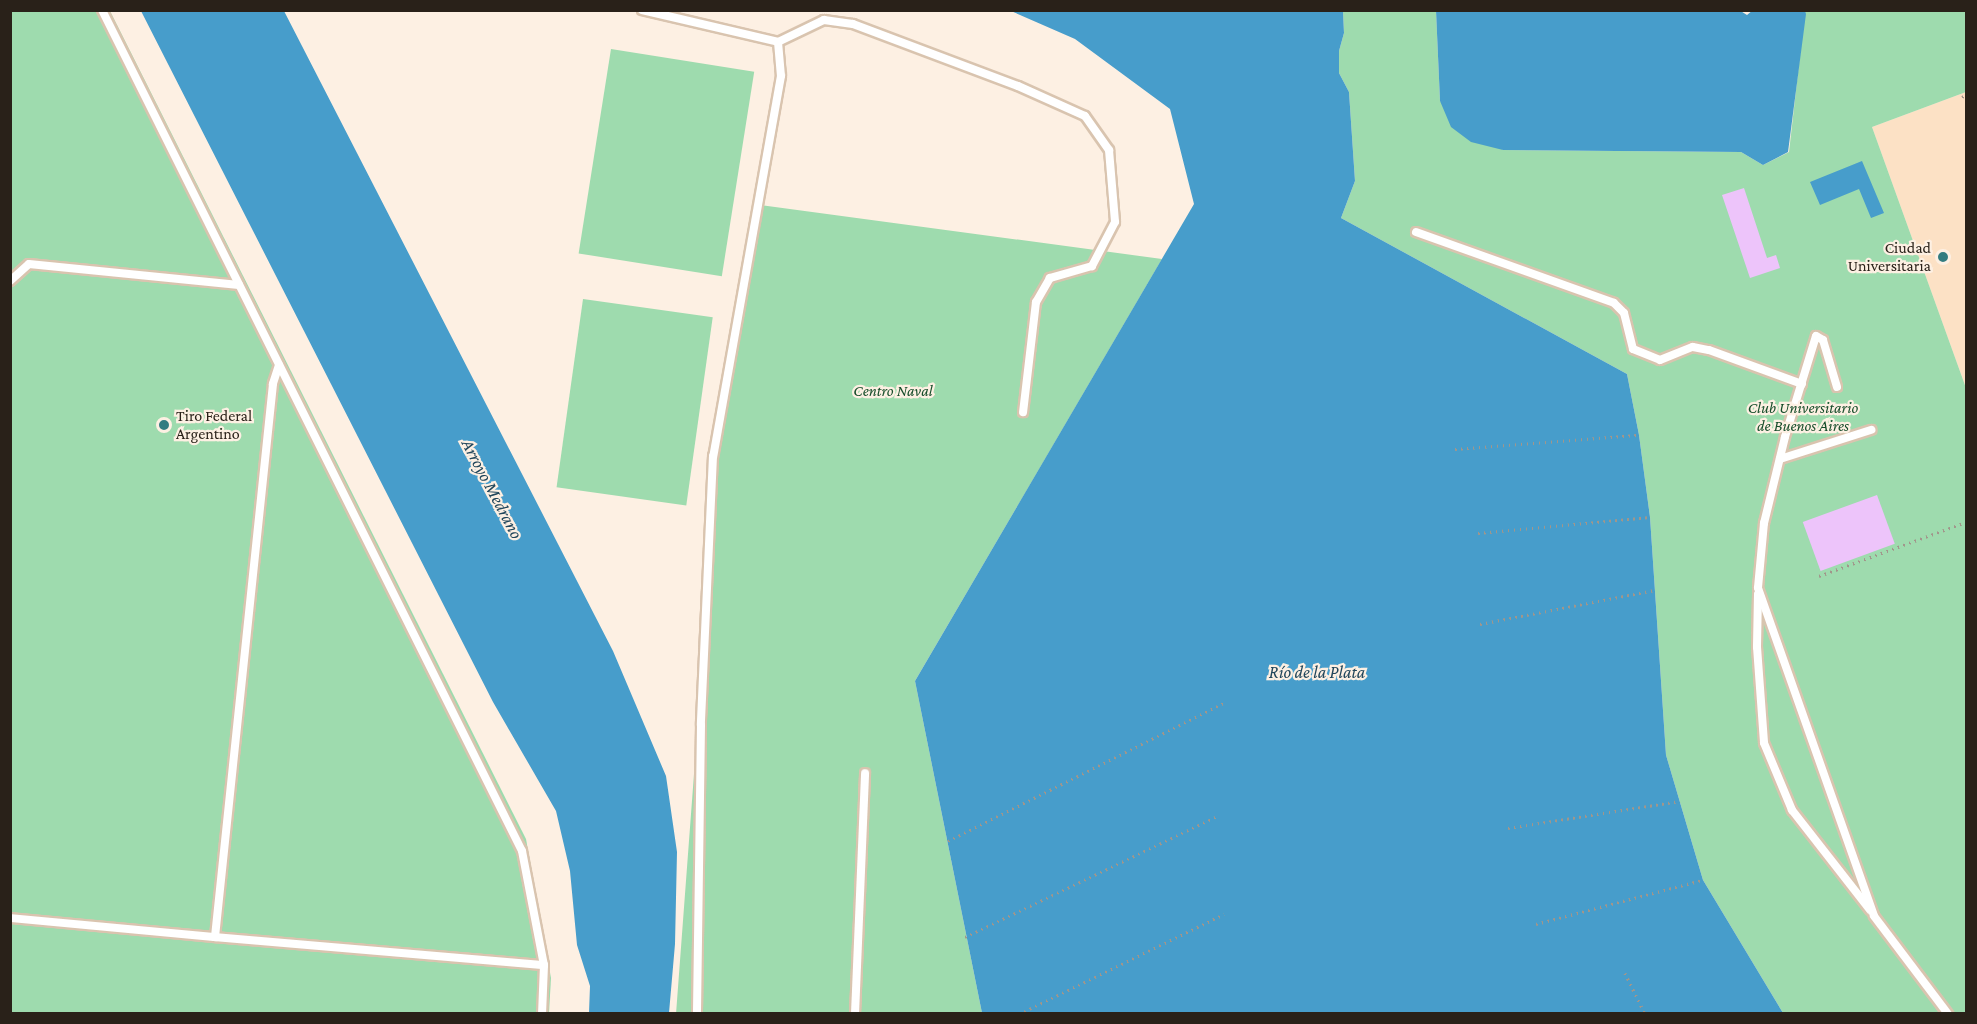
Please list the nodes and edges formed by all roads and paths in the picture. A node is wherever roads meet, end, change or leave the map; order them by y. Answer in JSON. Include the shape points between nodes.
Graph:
{"nodes":[{"id":1,"x":102,"y":10,"type":"edge"},
{"id":2,"x":642,"y":10,"type":"edge"},
{"id":3,"x":778,"y":42,"type":"junction"},
{"id":4,"x":1966,"y":95,"type":"edge"},
{"id":5,"x":1962,"y":97,"type":"dead end"},
{"id":6,"x":1416,"y":232,"type":"dead end"},
{"id":7,"x":10,"y":281,"type":"edge"},
{"id":8,"x":239,"y":285,"type":"junction"},
{"id":9,"x":279,"y":364,"type":"junction"},
{"id":10,"x":1802,"y":384,"type":"junction"},
{"id":11,"x":1837,"y":387,"type":"dead end"},
{"id":12,"x":1023,"y":412,"type":"dead end"},
{"id":13,"x":1871,"y":430,"type":"dead end"},
{"id":14,"x":1639,"y":435,"type":"dead end"},
{"id":15,"x":1455,"y":449,"type":"dead end"},
{"id":16,"x":1780,"y":459,"type":"junction"},
{"id":17,"x":1650,"y":517,"type":"dead end"},
{"id":18,"x":1966,"y":522,"type":"edge"},
{"id":19,"x":1478,"y":533,"type":"dead end"},
{"id":20,"x":1820,"y":576,"type":"dead end"},
{"id":21,"x":1758,"y":588,"type":"junction"},
{"id":22,"x":1655,"y":590,"type":"dead end"},
{"id":23,"x":1480,"y":624,"type":"dead end"},
{"id":24,"x":1226,"y":702,"type":"dead end"},
{"id":25,"x":865,"y":773,"type":"dead end"},
{"id":26,"x":1680,"y":801,"type":"dead end"},
{"id":27,"x":1217,"y":816,"type":"dead end"},
{"id":28,"x":1508,"y":828,"type":"dead end"},
{"id":29,"x":948,"y":841,"type":"dead end"},
{"id":30,"x":1703,"y":880,"type":"dead end"},
{"id":31,"x":1224,"y":914,"type":"dead end"},
{"id":32,"x":1874,"y":916,"type":"junction"},
{"id":33,"x":10,"y":918,"type":"edge"},
{"id":34,"x":1536,"y":924,"type":"dead end"},
{"id":35,"x":215,"y":937,"type":"junction"},
{"id":36,"x":965,"y":937,"type":"dead end"},
{"id":37,"x":544,"y":965,"type":"junction"},
{"id":38,"x":1625,"y":973,"type":"dead end"},
{"id":39,"x":542,"y":1014,"type":"edge"},
{"id":40,"x":697,"y":1014,"type":"edge"},
{"id":41,"x":855,"y":1014,"type":"edge"},
{"id":42,"x":1019,"y":1014,"type":"edge"},
{"id":43,"x":1645,"y":1014,"type":"edge"},
{"id":44,"x":1948,"y":1014,"type":"edge"}],
"edges":[{"from":1,"to":8,"type":"lane"},
{"from":2,"to":3,"type":"lane"},
{"from":3,"to":12,"type":"lane","via":[[824,20],[853,24],[1018,86],[1085,116],[1109,150],[1115,222],[1092,266],[1050,278],[1036,302]]},
{"from":3,"to":40,"type":"lane","via":[[781,76],[713,456],[701,725]]},
{"from":4,"to":5,"type":"path"},
{"from":6,"to":10,"type":"lane","via":[[1614,303],[1624,314],[1633,349],[1660,360],[1693,347]]},
{"from":7,"to":8,"type":"lane","via":[[28,264]]},
{"from":8,"to":9,"type":"lane"},
{"from":9,"to":35,"type":"lane","via":[[273,384]]},
{"from":9,"to":37,"type":"lane","via":[[522,851]]},
{"from":10,"to":11,"type":"lane","via":[[1816,336],[1823,340]]},
{"from":10,"to":16,"type":"lane"},
{"from":13,"to":16,"type":"lane"},
{"from":14,"to":15,"type":"path"},
{"from":16,"to":21,"type":"lane","via":[[1764,523]]},
{"from":17,"to":19,"type":"path"},
{"from":18,"to":20,"type":"path"},
{"from":21,"to":32,"type":"lane"},
{"from":21,"to":32,"type":"lane","via":[[1757,647],[1764,743],[1792,810]]},
{"from":22,"to":23,"type":"path"},
{"from":24,"to":29,"type":"path"},
{"from":25,"to":41,"type":"lane"},
{"from":26,"to":28,"type":"path"},
{"from":27,"to":36,"type":"path"},
{"from":30,"to":34,"type":"path"},
{"from":31,"to":42,"type":"path"},
{"from":32,"to":44,"type":"lane"},
{"from":33,"to":35,"type":"lane"},
{"from":35,"to":37,"type":"lane"},
{"from":37,"to":39,"type":"lane"},
{"from":38,"to":43,"type":"path"}]}
